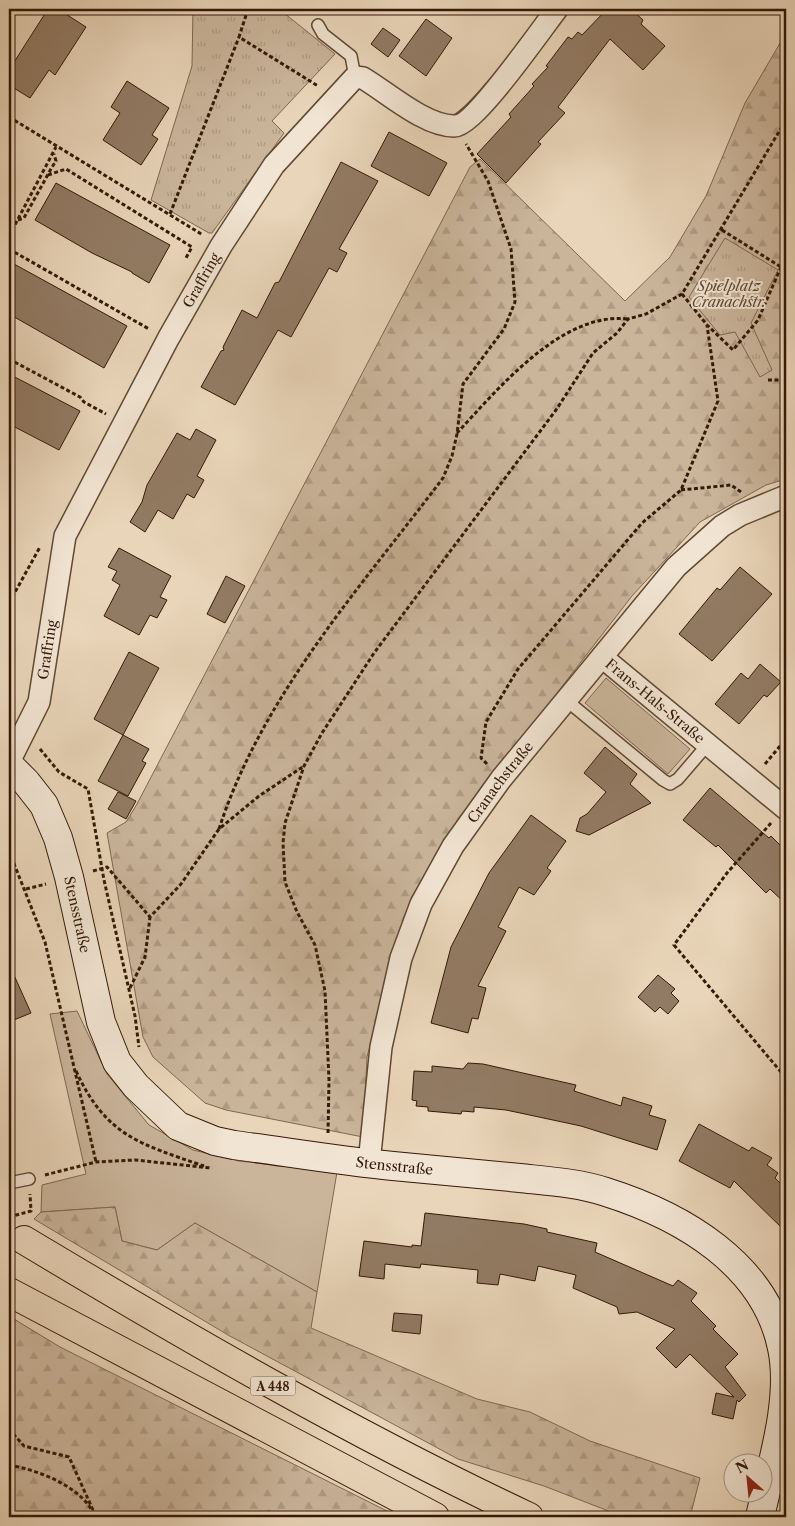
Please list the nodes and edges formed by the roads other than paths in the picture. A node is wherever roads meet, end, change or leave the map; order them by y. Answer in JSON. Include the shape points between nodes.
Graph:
{"nodes":[{"id":1,"x":557,"y":9,"type":"edge"},
{"id":2,"x":318,"y":25,"type":"dead end"},
{"id":3,"x":355,"y":77,"type":"junction"},
{"id":4,"x":786,"y":496,"type":"edge"},
{"id":5,"x":602,"y":657,"type":"junction"},
{"id":6,"x":566,"y":700,"type":"junction"},
{"id":7,"x":708,"y":744,"type":"junction"},
{"id":8,"x":9,"y":764,"type":"edge"},
{"id":9,"x":786,"y":809,"type":"edge"},
{"id":10,"x":369,"y":1164,"type":"junction"},
{"id":11,"x":29,"y":1179,"type":"road end"},
{"id":12,"x":9,"y":1184,"type":"edge"},
{"id":13,"x":24,"y":1240,"type":"dead end"},
{"id":14,"x":9,"y":1292,"type":"edge"},
{"id":15,"x":784,"y":1349,"type":"edge"},
{"id":16,"x":434,"y":1517,"type":"edge"},
{"id":17,"x":530,"y":1517,"type":"edge"},
{"id":18,"x":760,"y":1517,"type":"edge"}],
"edges":[{"from":1,"to":3,"type":"street","via":[[484,104],[455,127],[428,119],[363,78]]},
{"from":2,"to":3,"type":"lane","via":[[322,34],[351,56]]},
{"from":3,"to":8,"type":"street","name":"Graffring","via":[[274,165],[221,246],[168,339],[65,536],[39,702]]},
{"from":4,"to":5,"type":"street","name":"Cranachstraße","via":[[740,515],[700,543],[676,567]]},
{"from":5,"to":6,"type":"street","name":"Cranachstraße"},
{"from":5,"to":7,"type":"street","name":"Frans-Hals-Straße"},
{"from":6,"to":7,"type":"lane","name":"Frans-Hals-Straße","via":[[670,784]]},
{"from":6,"to":10,"type":"street","name":"Cranachstraße","via":[[501,779],[453,846],[421,904],[401,958],[381,1047]]},
{"from":7,"to":9,"type":"street","name":"Frans-Hals-Straße"},
{"from":8,"to":10,"type":"street","name":"Stensstraße","via":[[44,805],[58,838],[105,1036],[117,1062],[136,1086],[178,1126],[215,1141]]},
{"from":10,"to":15,"type":"street","name":"Stensstraße","via":[[546,1181],[605,1191],[656,1211],[709,1240],[749,1279],[769,1307]]},
{"from":11,"to":12,"type":"lane"},
{"from":13,"to":17,"type":"highway","number":"A 448","via":[[183,1336],[330,1418]]},
{"from":14,"to":16,"type":"highway"},
{"from":15,"to":18,"type":"street","name":"Stensstraße","via":[[782,1412]]}]}
